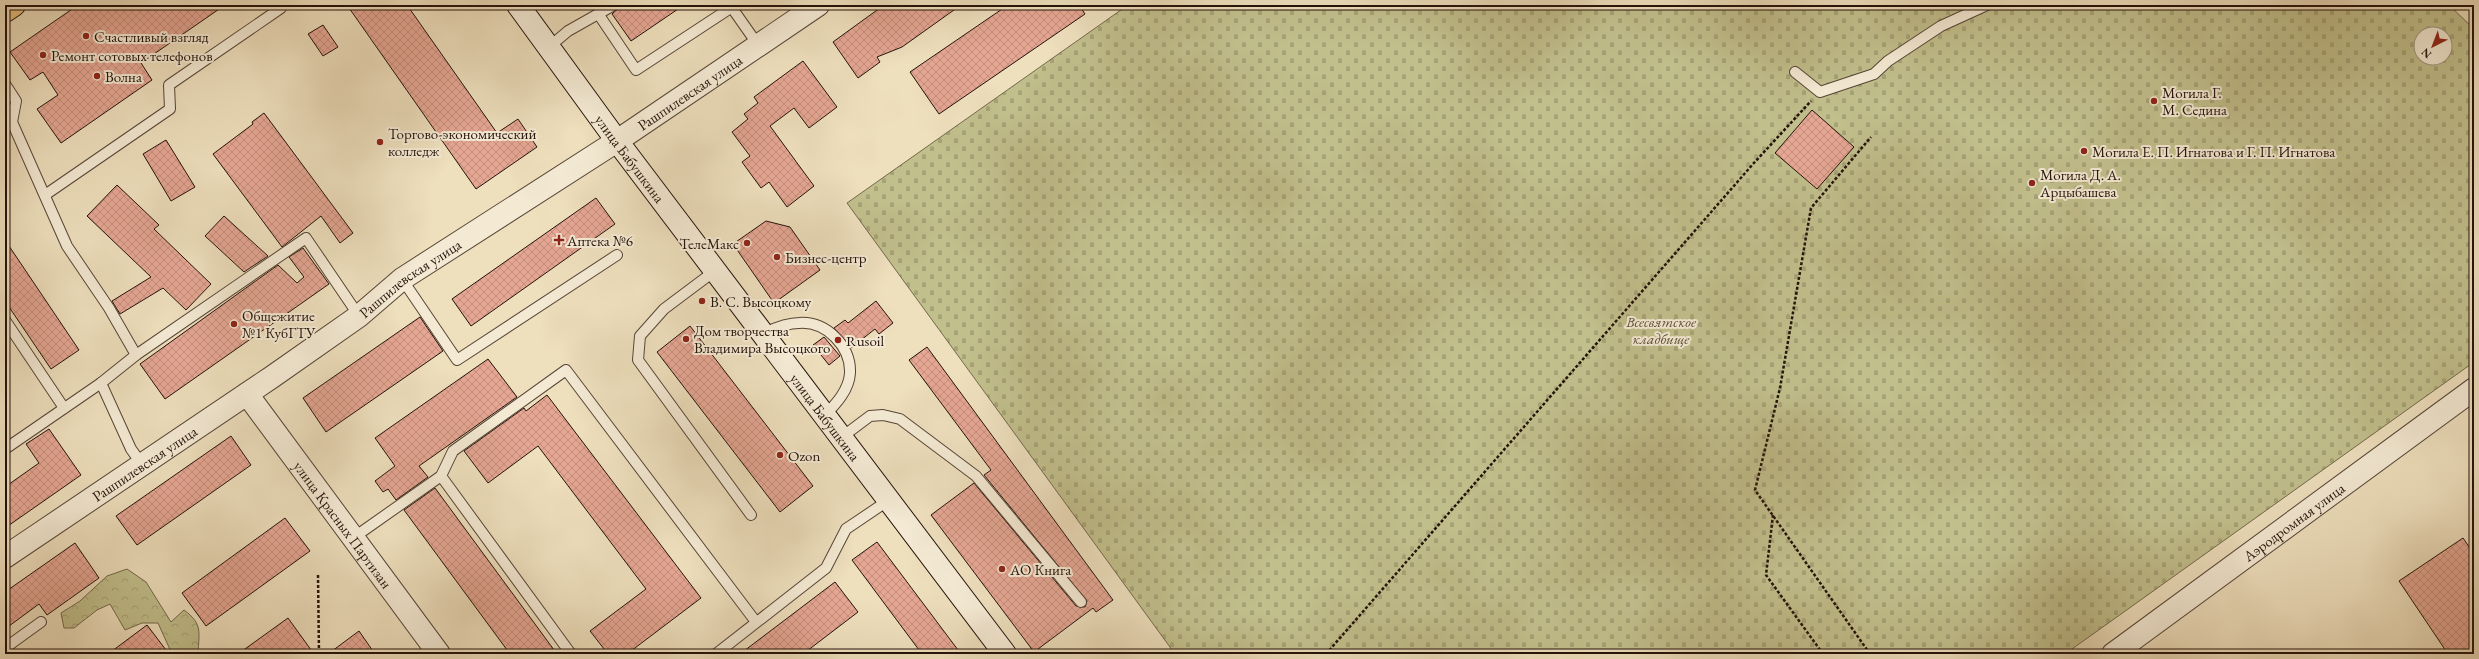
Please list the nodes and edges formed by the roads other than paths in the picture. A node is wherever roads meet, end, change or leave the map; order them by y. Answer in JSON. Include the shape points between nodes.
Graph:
{"nodes":[{"id":1,"x":14,"y":5,"type":"edge"},
{"id":2,"x":518,"y":5,"type":"edge"},
{"id":3,"x":614,"y":5,"type":"edge"},
{"id":4,"x":818,"y":5,"type":"edge"},
{"id":5,"x":1987,"y":5,"type":"edge"},
{"id":6,"x":731,"y":6,"type":"edge"},
{"id":7,"x":281,"y":8,"type":"dead end"},
{"id":8,"x":5,"y":11,"type":"edge"},
{"id":9,"x":599,"y":15,"type":"junction"},
{"id":10,"x":758,"y":46,"type":"junction"},
{"id":11,"x":549,"y":47,"type":"junction"},
{"id":12,"x":1795,"y":72,"type":"dead end"},
{"id":13,"x":5,"y":84,"type":"edge"},
{"id":14,"x":9,"y":124,"type":"edge"},
{"id":15,"x":617,"y":141,"type":"junction"},
{"id":16,"x":45,"y":195,"type":"junction"},
{"id":17,"x":617,"y":255,"type":"dead end"},
{"id":18,"x":716,"y":270,"type":"junction"},
{"id":19,"x":402,"y":279,"type":"junction"},
{"id":20,"x":359,"y":316,"type":"junction"},
{"id":21,"x":5,"y":320,"type":"edge"},
{"id":22,"x":764,"y":333,"type":"junction"},
{"id":23,"x":136,"y":355,"type":"junction"},
{"id":24,"x":101,"y":383,"type":"junction"},
{"id":25,"x":2474,"y":389,"type":"edge"},
{"id":26,"x":247,"y":394,"type":"junction"},
{"id":27,"x":2474,"y":406,"type":"edge"},
{"id":28,"x":64,"y":408,"type":"junction"},
{"id":29,"x":825,"y":415,"type":"junction"},
{"id":30,"x":842,"y":437,"type":"junction"},
{"id":31,"x":5,"y":449,"type":"edge"},
{"id":32,"x":141,"y":464,"type":"junction"},
{"id":33,"x":441,"y":476,"type":"junction"},
{"id":34,"x":889,"y":500,"type":"junction"},
{"id":35,"x":751,"y":515,"type":"dead end"},
{"id":36,"x":353,"y":538,"type":"junction"},
{"id":37,"x":5,"y":556,"type":"edge"},
{"id":38,"x":1081,"y":602,"type":"dead end"},
{"id":39,"x":41,"y":622,"type":"dead end"},
{"id":40,"x":756,"y":622,"type":"junction"},
{"id":41,"x":5,"y":648,"type":"edge"},
{"id":42,"x":2127,"y":652,"type":"edge"},
{"id":43,"x":439,"y":654,"type":"edge"},
{"id":44,"x":571,"y":654,"type":"edge"},
{"id":45,"x":716,"y":654,"type":"edge"},
{"id":46,"x":1005,"y":654,"type":"edge"}],
"edges":[{"from":1,"to":8,"type":"main road"},
{"from":2,"to":11,"type":"street","name":"улица Бабушкина"},
{"from":3,"to":9,"type":"lane"},
{"from":4,"to":10,"type":"street","name":"Рашпилевская улица"},
{"from":5,"to":12,"type":"lane","via":[[1941,26],[1888,61],[1874,74],[1820,92]]},
{"from":6,"to":9,"type":"lane","via":[[636,70]]},
{"from":6,"to":10,"type":"lane"},
{"from":7,"to":16,"type":"lane","via":[[169,85],[170,109]]},
{"from":9,"to":11,"type":"lane","via":[[568,32]]},
{"from":10,"to":15,"type":"street","name":"Рашпилевская улица"},
{"from":11,"to":15,"type":"street","name":"улица Бабушкина"},
{"from":13,"to":14,"type":"lane","via":[[16,101]]},
{"from":14,"to":16,"type":"lane"},
{"from":15,"to":18,"type":"street","name":"улица Бабушкина"},
{"from":15,"to":19,"type":"street","name":"Рашпилевская улица"},
{"from":16,"to":23,"type":"lane","via":[[67,246],[109,308]]},
{"from":17,"to":19,"type":"lane","via":[[457,360]]},
{"from":18,"to":22,"type":"street","name":"улица Бабушкина"},
{"from":18,"to":35,"type":"lane","via":[[664,309],[640,336],[638,360]]},
{"from":19,"to":20,"type":"street","name":"Рашпилевская улица"},
{"from":20,"to":23,"type":"lane","via":[[306,238]]},
{"from":20,"to":26,"type":"street","name":"Рашпилевская улица"},
{"from":21,"to":28,"type":"lane"},
{"from":22,"to":29,"type":"street","name":"улица Бабушкина"},
{"from":22,"to":29,"type":"lane","via":[[785,324],[800,322],[816,324],[827,329],[838,340],[848,356],[850,374],[841,399]]},
{"from":23,"to":24,"type":"lane"},
{"from":24,"to":28,"type":"lane"},
{"from":24,"to":32,"type":"lane","via":[[131,449]]},
{"from":25,"to":42,"type":"street","name":"Аэродромная улица"},
{"from":26,"to":32,"type":"street","name":"Рашпилевская улица"},
{"from":26,"to":36,"type":"street","name":"улица Красных Партизан"},
{"from":27,"to":42,"type":"street","name":"Аэродромная улица"},
{"from":28,"to":31,"type":"lane"},
{"from":29,"to":30,"type":"street","name":"улица Бабушкина"},
{"from":30,"to":34,"type":"street","name":"улица Бабушкина"},
{"from":30,"to":38,"type":"lane","via":[[870,416],[884,415],[900,419],[976,476]]},
{"from":32,"to":37,"type":"street","name":"Рашпилевская улица"},
{"from":33,"to":36,"type":"lane"},
{"from":33,"to":40,"type":"lane","via":[[453,451],[566,370]]},
{"from":33,"to":44,"type":"lane"},
{"from":34,"to":40,"type":"lane","via":[[846,529],[826,568]]},
{"from":34,"to":46,"type":"street","name":"улица Бабушкина"},
{"from":36,"to":43,"type":"street","name":"улица Красных Партизан"},
{"from":39,"to":41,"type":"lane"},
{"from":40,"to":45,"type":"lane"}]}
